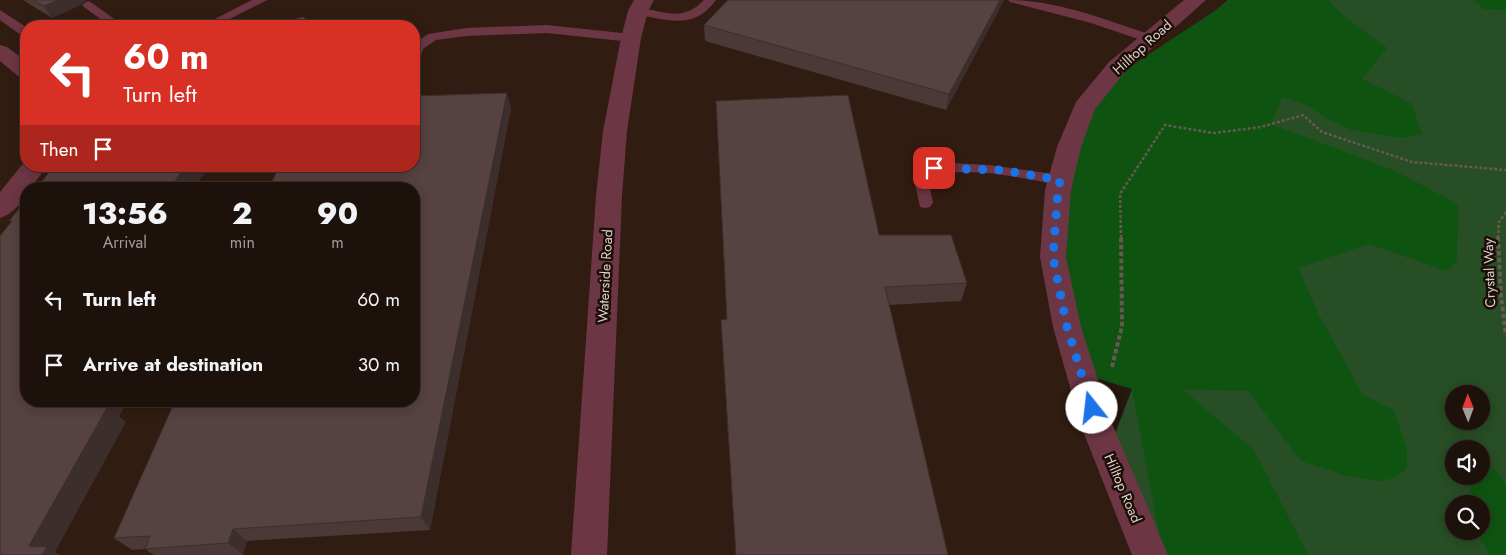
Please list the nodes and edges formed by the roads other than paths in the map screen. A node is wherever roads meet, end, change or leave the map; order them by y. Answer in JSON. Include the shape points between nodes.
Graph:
{"nodes":[{"id":1,"x":261,"y":0,"type":"edge"},
{"id":2,"x":710,"y":0,"type":"edge"},
{"id":3,"x":1014,"y":0,"type":"edge"},
{"id":4,"x":1196,"y":0,"type":"edge"},
{"id":5,"x":641,"y":5,"type":"edge"},
{"id":6,"x":88,"y":6,"type":"dead end"},
{"id":7,"x":0,"y":14,"type":"edge"},
{"id":8,"x":109,"y":20,"type":"edge"},
{"id":9,"x":219,"y":20,"type":"edge"},
{"id":10,"x":20,"y":29,"type":"edge"},
{"id":11,"x":630,"y":38,"type":"junction"},
{"id":12,"x":1151,"y":39,"type":"junction"},
{"id":13,"x":420,"y":44,"type":"edge"},
{"id":14,"x":0,"y":51,"type":"edge"},
{"id":15,"x":20,"y":66,"type":"edge"},
{"id":16,"x":30,"y":172,"type":"edge"},
{"id":17,"x":1060,"y":180,"type":"junction"},
{"id":18,"x":22,"y":182,"type":"edge"},
{"id":19,"x":20,"y":184,"type":"edge"},
{"id":20,"x":925,"y":203,"type":"dead end"},
{"id":21,"x":0,"y":208,"type":"edge"},
{"id":22,"x":589,"y":555,"type":"edge"},
{"id":23,"x":1150,"y":555,"type":"edge"}],
"edges":[{"from":1,"to":9,"type":"lane"},
{"from":2,"to":5,"type":"lane","via":[[698,13],[680,18]]},
{"from":3,"to":12,"type":"lane","via":[[1095,20]]},
{"from":4,"to":12,"type":"street","name":"Hilltop Road"},
{"from":5,"to":11,"type":"street","name":"Waterside Road"},
{"from":6,"to":8,"type":"lane"},
{"from":7,"to":10,"type":"lane"},
{"from":11,"to":13,"type":"lane","via":[[548,29],[466,32],[432,37]]},
{"from":11,"to":22,"type":"street","name":"Waterside Road","via":[[615,130],[609,196]]},
{"from":12,"to":17,"type":"street","name":"Hilltop Road","via":[[1117,68],[1084,107]]},
{"from":14,"to":15,"type":"street"},
{"from":16,"to":18,"type":"street"},
{"from":17,"to":20,"type":"lane","via":[[1001,170],[934,168],[920,174]]},
{"from":17,"to":23,"type":"street","name":"Hilltop Road","via":[[1053,257],[1067,327],[1097,426]]},
{"from":19,"to":21,"type":"street"}]}
